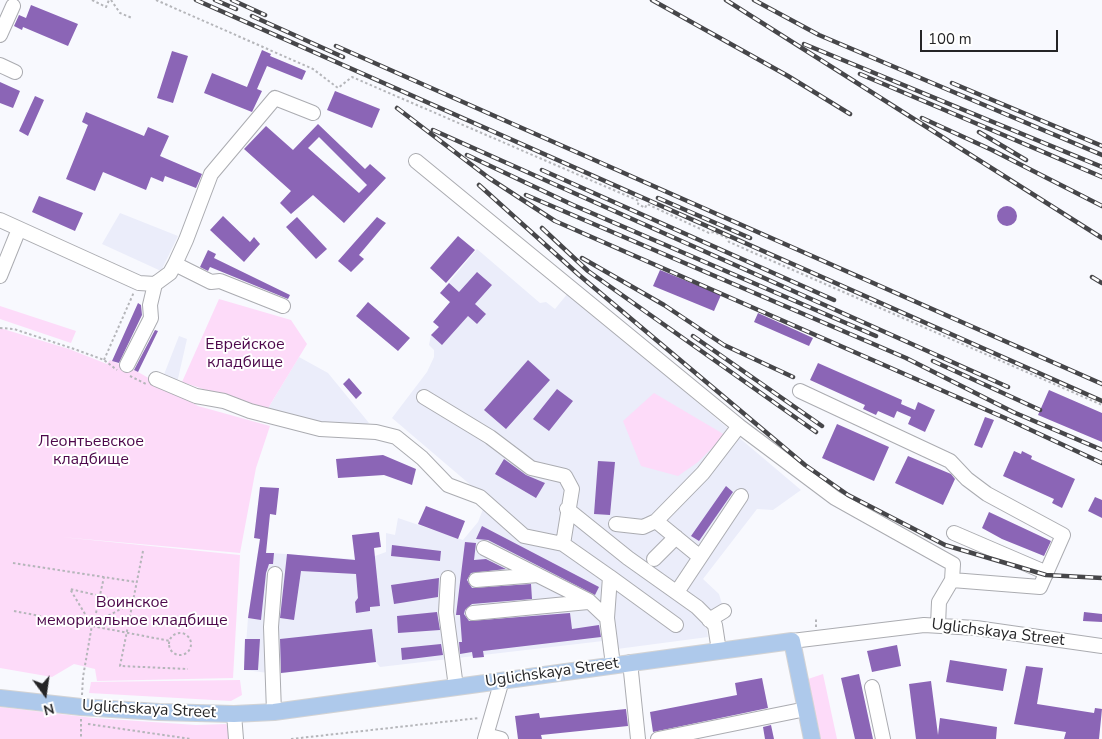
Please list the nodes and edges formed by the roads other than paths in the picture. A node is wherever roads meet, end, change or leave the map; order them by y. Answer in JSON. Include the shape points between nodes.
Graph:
{"nodes":[{"id":1,"x":13,"y":6,"type":"dead end"},
{"id":2,"x":0,"y":35,"type":"edge"},
{"id":3,"x":0,"y":65,"type":"edge"},
{"id":4,"x":15,"y":72,"type":"dead end"},
{"id":5,"x":313,"y":113,"type":"dead end"},
{"id":6,"x":416,"y":161,"type":"dead end"},
{"id":7,"x":0,"y":220,"type":"edge"},
{"id":8,"x":19,"y":229,"type":"junction"},
{"id":9,"x":175,"y":264,"type":"junction"},
{"id":10,"x":0,"y":276,"type":"edge"},
{"id":11,"x":155,"y":284,"type":"junction"},
{"id":12,"x":282,"y":306,"type":"dead end"},
{"id":13,"x":127,"y":365,"type":"dead end"},
{"id":14,"x":156,"y":379,"type":"dead end"},
{"id":15,"x":800,"y":391,"type":"dead end"},
{"id":16,"x":424,"y":396,"type":"dead end"},
{"id":17,"x":739,"y":426,"type":"junction"},
{"id":18,"x":741,"y":496,"type":"dead end"},
{"id":19,"x":567,"y":509,"type":"junction"},
{"id":20,"x":656,"y":521,"type":"junction"},
{"id":21,"x":616,"y":524,"type":"dead end"},
{"id":22,"x":954,"y":534,"type":"dead end"},
{"id":23,"x":676,"y":537,"type":"junction"},
{"id":24,"x":563,"y":544,"type":"junction"},
{"id":25,"x":484,"y":548,"type":"dead end"},
{"id":26,"x":700,"y":558,"type":"junction"},
{"id":27,"x":654,"y":559,"type":"dead end"},
{"id":28,"x":1047,"y":573,"type":"junction"},
{"id":29,"x":275,"y":574,"type":"dead end"},
{"id":30,"x":538,"y":575,"type":"junction"},
{"id":31,"x":610,"y":577,"type":"junction"},
{"id":32,"x":448,"y":578,"type":"dead end"},
{"id":33,"x":476,"y":580,"type":"dead end"},
{"id":34,"x":952,"y":580,"type":"junction"},
{"id":35,"x":677,"y":592,"type":"junction"},
{"id":36,"x":589,"y":602,"type":"junction"},
{"id":37,"x":724,"y":611,"type":"dead end"},
{"id":38,"x":473,"y":613,"type":"dead end"},
{"id":39,"x":607,"y":618,"type":"junction"},
{"id":40,"x":709,"y":620,"type":"junction"},
{"id":41,"x":676,"y":625,"type":"dead end"},
{"id":42,"x":938,"y":625,"type":"junction"},
{"id":43,"x":792,"y":641,"type":"junction"},
{"id":44,"x":1102,"y":646,"type":"edge"},
{"id":45,"x":719,"y":651,"type":"junction"},
{"id":46,"x":621,"y":664,"type":"junction"},
{"id":47,"x":502,"y":680,"type":"junction"},
{"id":48,"x":456,"y":687,"type":"junction"},
{"id":49,"x":872,"y":687,"type":"dead end"},
{"id":50,"x":0,"y":698,"type":"edge"},
{"id":51,"x":806,"y":709,"type":"junction"},
{"id":52,"x":274,"y":712,"type":"junction"},
{"id":53,"x":234,"y":714,"type":"junction"},
{"id":54,"x":711,"y":734,"type":"edge"},
{"id":55,"x":486,"y":737,"type":"edge"},
{"id":56,"x":236,"y":739,"type":"edge"},
{"id":57,"x":501,"y":739,"type":"edge"},
{"id":58,"x":638,"y":739,"type":"edge"},
{"id":59,"x":658,"y":739,"type":"edge"},
{"id":60,"x":812,"y":739,"type":"edge"},
{"id":61,"x":882,"y":739,"type":"edge"}],
"edges":[{"from":1,"to":2,"type":"street"},
{"from":3,"to":4,"type":"street"},
{"from":5,"to":9,"type":"street","via":[[275,98],[210,174]]},
{"from":6,"to":17,"type":"street"},
{"from":7,"to":8,"type":"street"},
{"from":8,"to":10,"type":"street"},
{"from":8,"to":11,"type":"street","via":[[139,283]]},
{"from":9,"to":11,"type":"street","via":[[170,273]]},
{"from":9,"to":12,"type":"street","via":[[211,282],[220,281]]},
{"from":11,"to":13,"type":"street","via":[[150,305],[151,318]]},
{"from":14,"to":24,"type":"street","via":[[196,396],[320,429],[376,432],[396,437],[448,485],[480,497],[524,536]]},
{"from":15,"to":28,"type":"street","via":[[950,460],[987,494],[1063,535]]},
{"from":16,"to":19,"type":"street","via":[[490,437],[531,468],[565,476],[572,489]]},
{"from":17,"to":20,"type":"street","via":[[703,472]]},
{"from":17,"to":34,"type":"street","via":[[835,498],[953,564]]},
{"from":18,"to":26,"type":"street"},
{"from":19,"to":24,"type":"street"},
{"from":19,"to":35,"type":"street"},
{"from":20,"to":21,"type":"street","via":[[644,527]]},
{"from":20,"to":23,"type":"street"},
{"from":22,"to":28,"type":"street"},
{"from":23,"to":26,"type":"street"},
{"from":23,"to":27,"type":"street"},
{"from":24,"to":31,"type":"street"},
{"from":25,"to":30,"type":"street"},
{"from":26,"to":35,"type":"street"},
{"from":28,"to":34,"type":"street","via":[[1040,586]]},
{"from":29,"to":52,"type":"street","via":[[271,627]]},
{"from":30,"to":33,"type":"street"},
{"from":30,"to":36,"type":"street"},
{"from":31,"to":39,"type":"street"},
{"from":31,"to":41,"type":"street"},
{"from":32,"to":48,"type":"street","via":[[446,612]]},
{"from":34,"to":42,"type":"street","via":[[939,602]]},
{"from":35,"to":40,"type":"street"},
{"from":36,"to":38,"type":"street"},
{"from":36,"to":39,"type":"street"},
{"from":37,"to":40,"type":"street"},
{"from":39,"to":46,"type":"street"},
{"from":40,"to":45,"type":"street","via":[[715,625]]},
{"from":42,"to":43,"type":"street","name":"Uglichskaya Street","via":[[902,626]]},
{"from":42,"to":44,"type":"street","name":"Uglichskaya Street"},
{"from":43,"to":45,"type":"main road","name":"Uglichskaya Street"},
{"from":43,"to":51,"type":"main road"},
{"from":45,"to":46,"type":"main road","name":"Uglichskaya Street"},
{"from":46,"to":47,"type":"main road","name":"Uglichskaya Street"},
{"from":46,"to":58,"type":"street"},
{"from":47,"to":48,"type":"main road","name":"Uglichskaya Street"},
{"from":47,"to":55,"type":"street"},
{"from":48,"to":52,"type":"main road","name":"Uglichskaya Street"},
{"from":49,"to":61,"type":"street"},
{"from":50,"to":53,"type":"main road","name":"Uglichskaya Street","via":[[111,710]]},
{"from":51,"to":54,"type":"street"},
{"from":51,"to":60,"type":"main road"},
{"from":52,"to":53,"type":"main road","name":"Uglichskaya Street"},
{"from":53,"to":56,"type":"street"},
{"from":54,"to":59,"type":"street"},
{"from":55,"to":57,"type":"street"}]}
